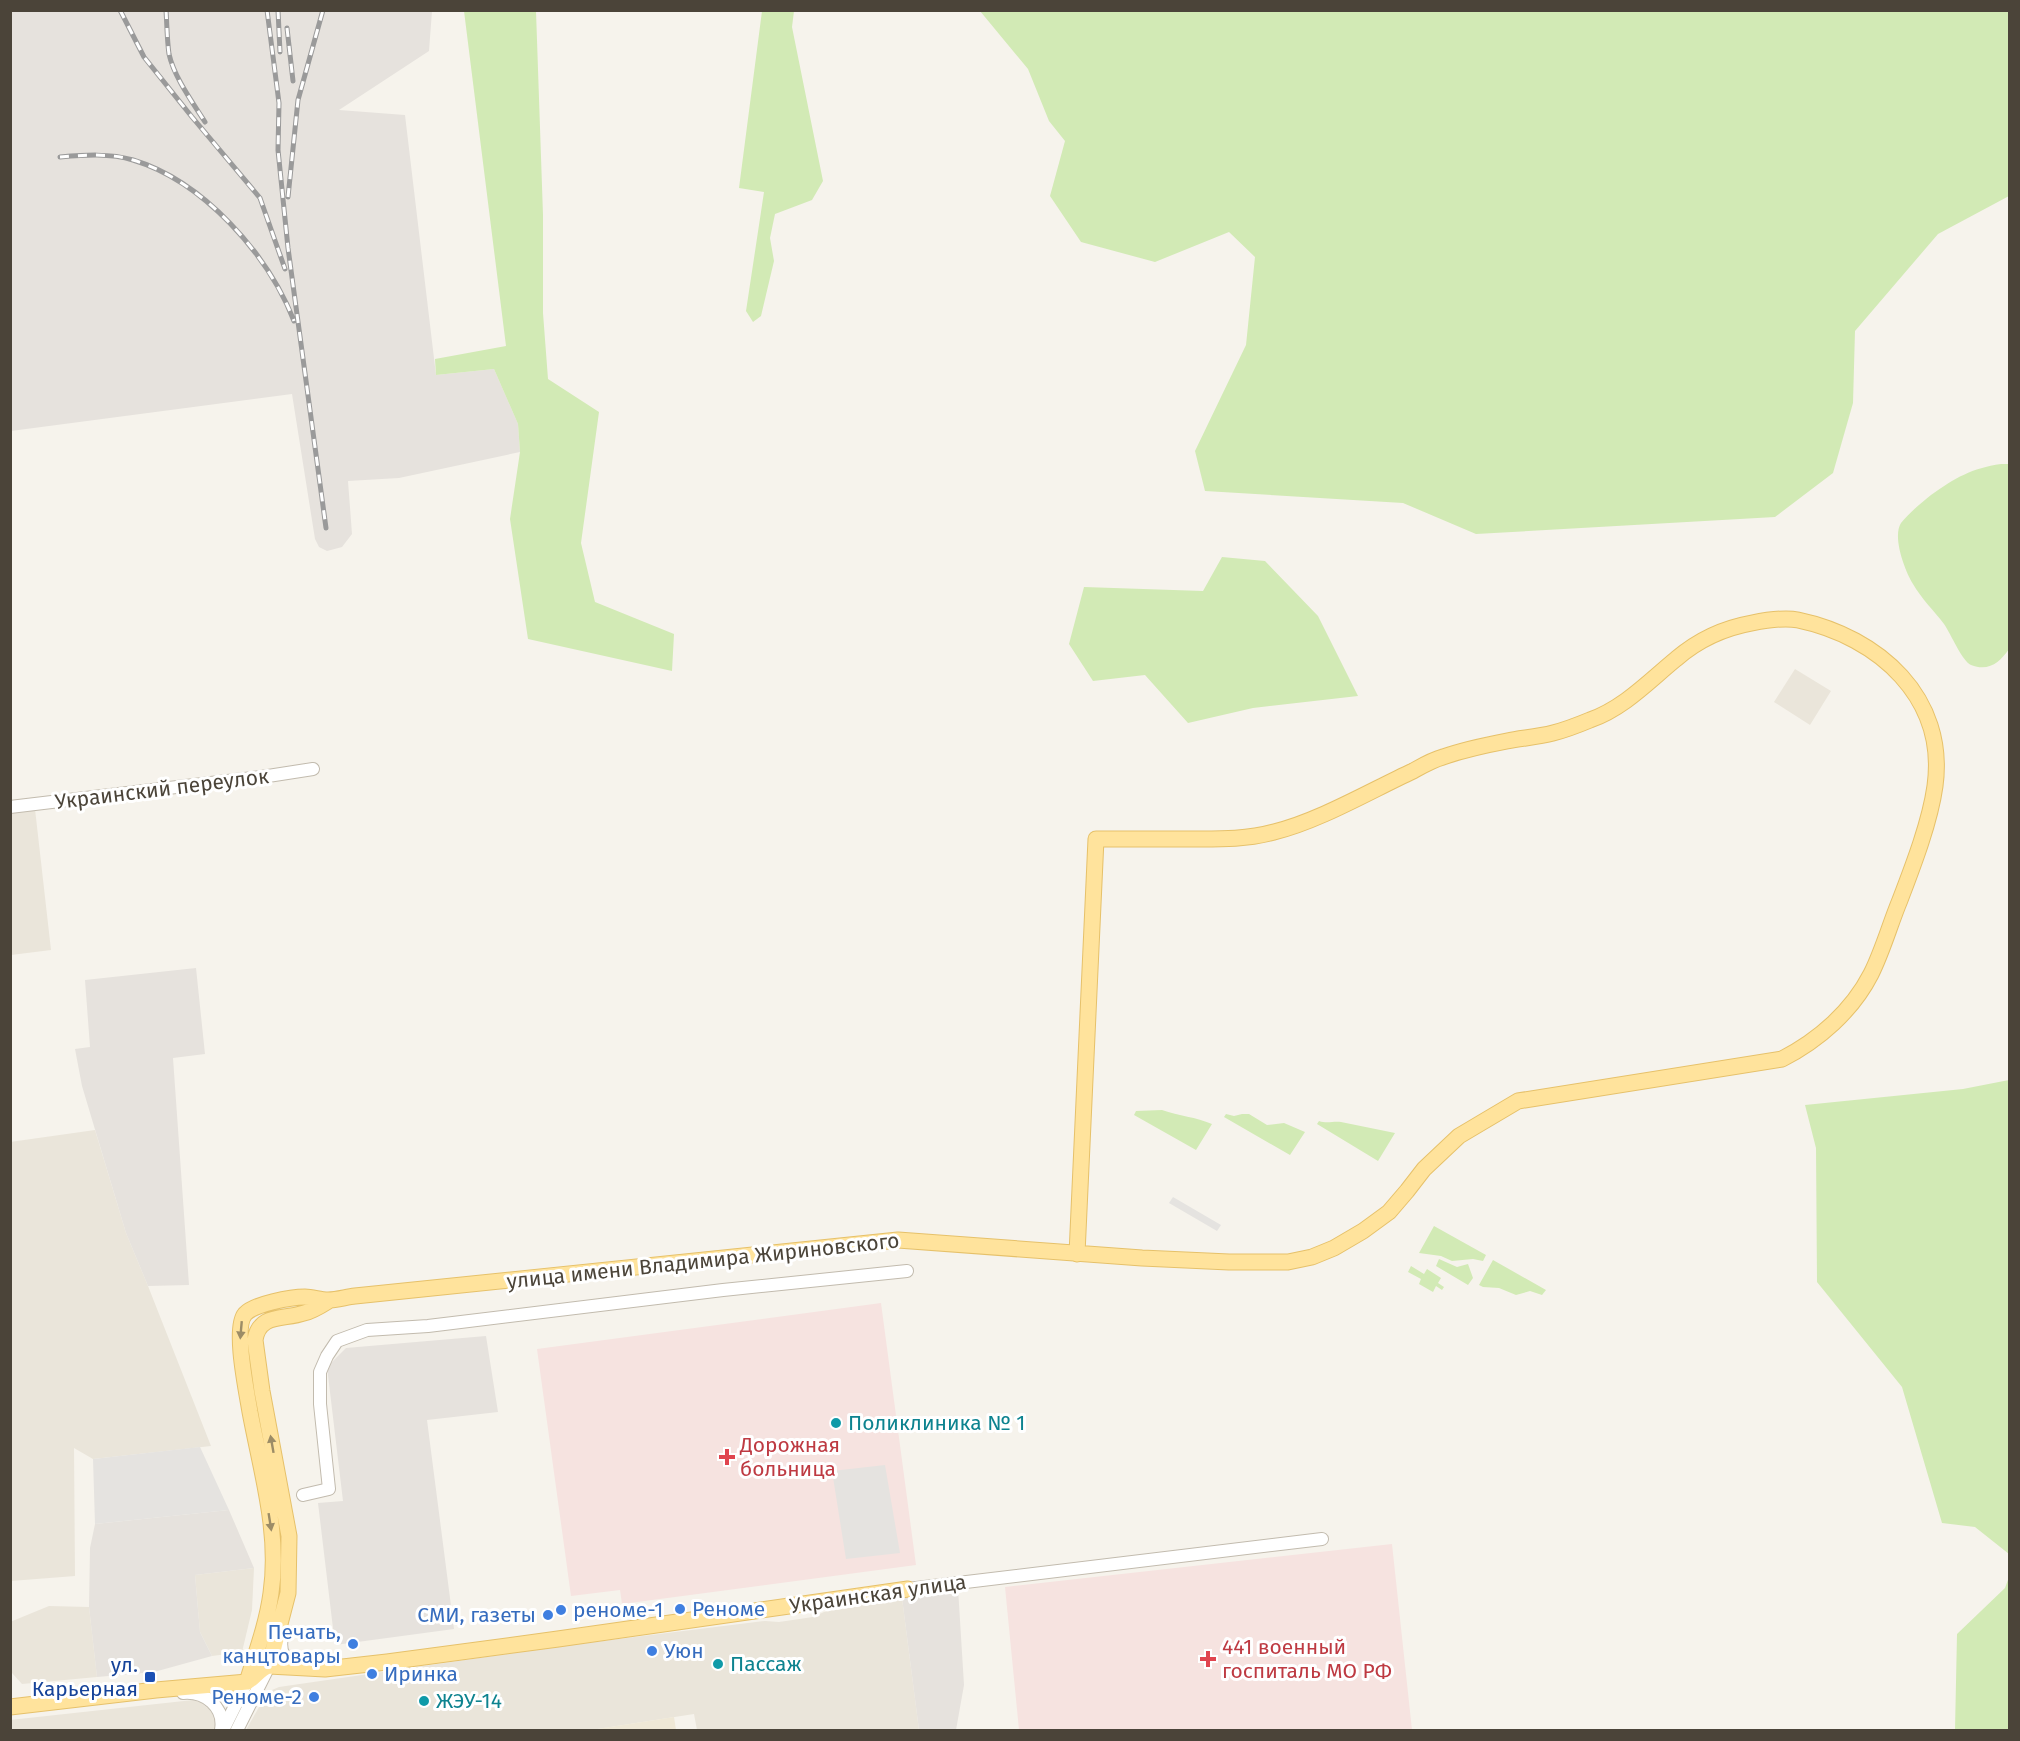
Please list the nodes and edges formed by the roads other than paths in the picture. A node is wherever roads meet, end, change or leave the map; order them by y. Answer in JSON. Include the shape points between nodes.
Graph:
{"nodes":[{"id":1,"x":313,"y":769,"type":"dead end"},
{"id":2,"x":10,"y":807,"type":"edge"},
{"id":3,"x":1077,"y":1254,"type":"junction"},
{"id":4,"x":907,"y":1271,"type":"dead end"},
{"id":5,"x":330,"y":1300,"type":"junction"},
{"id":6,"x":303,"y":1495,"type":"dead end"},
{"id":7,"x":1322,"y":1539,"type":"dead end"},
{"id":8,"x":908,"y":1589,"type":"joint"},
{"id":9,"x":288,"y":1593,"type":"junction"},
{"id":10,"x":269,"y":1666,"type":"junction"},
{"id":11,"x":350,"y":1666,"type":"junction"},
{"id":12,"x":247,"y":1682,"type":"junction"},
{"id":13,"x":116,"y":1694,"type":"junction"},
{"id":14,"x":10,"y":1707,"type":"edge"},
{"id":15,"x":222,"y":1731,"type":"edge"},
{"id":16,"x":237,"y":1731,"type":"edge"}],
"edges":[{"from":1,"to":2,"type":"street","name":"Украинский переулок"},
{"from":3,"to":3,"type":"main road","name":"улица имени Владимира Жириновского","via":[[1095,839],[1240,839],[1275,832],[1305,822],[1443,757],[1503,741],[1550,734],[1594,719],[1622,704],[1705,639],[1735,626],[1765,620],[1795,619],[1866,645],[1913,688],[1926,714],[1937,758],[1932,803],[1910,874],[1872,972],[1846,1009],[1814,1041],[1782,1059],[1518,1101],[1459,1136],[1424,1169],[1389,1212],[1312,1257],[1288,1262],[1229,1262]]},
{"from":3,"to":5,"type":"main road","name":"улица имени Владимира Жириновского","via":[[898,1240]]},
{"from":4,"to":6,"type":"street","via":[[367,1330],[337,1341],[320,1372],[329,1489]]},
{"from":9,"to":5,"type":"main road","name":"улица имени Владимира Жириновского","one_way":true,"via":[[289,1536],[255,1340],[260,1326],[266,1322],[306,1313]]},
{"from":5,"to":12,"type":"main road","name":"улица имени Владимира Жириновского","one_way":true,"via":[[304,1297],[251,1308],[239,1327],[246,1391],[273,1540],[271,1594]]},
{"from":7,"to":8,"type":"street","name":"Украинская улица"},
{"from":8,"to":11,"type":"main road","name":"Украинская улица"},
{"from":9,"to":10,"type":"main road","name":"улица имени Владимира Жириновского"},
{"from":9,"to":11,"type":"street","via":[[283,1656],[292,1662]]},
{"from":10,"to":11,"type":"main road","name":"Украинская улица"},
{"from":10,"to":12,"type":"main road"},
{"from":10,"to":16,"type":"street"},
{"from":12,"to":13,"type":"main road"},
{"from":12,"to":15,"type":"street"},
{"from":13,"to":14,"type":"main road"},
{"from":13,"to":15,"type":"street","via":[[199,1694],[217,1708]]}]}
